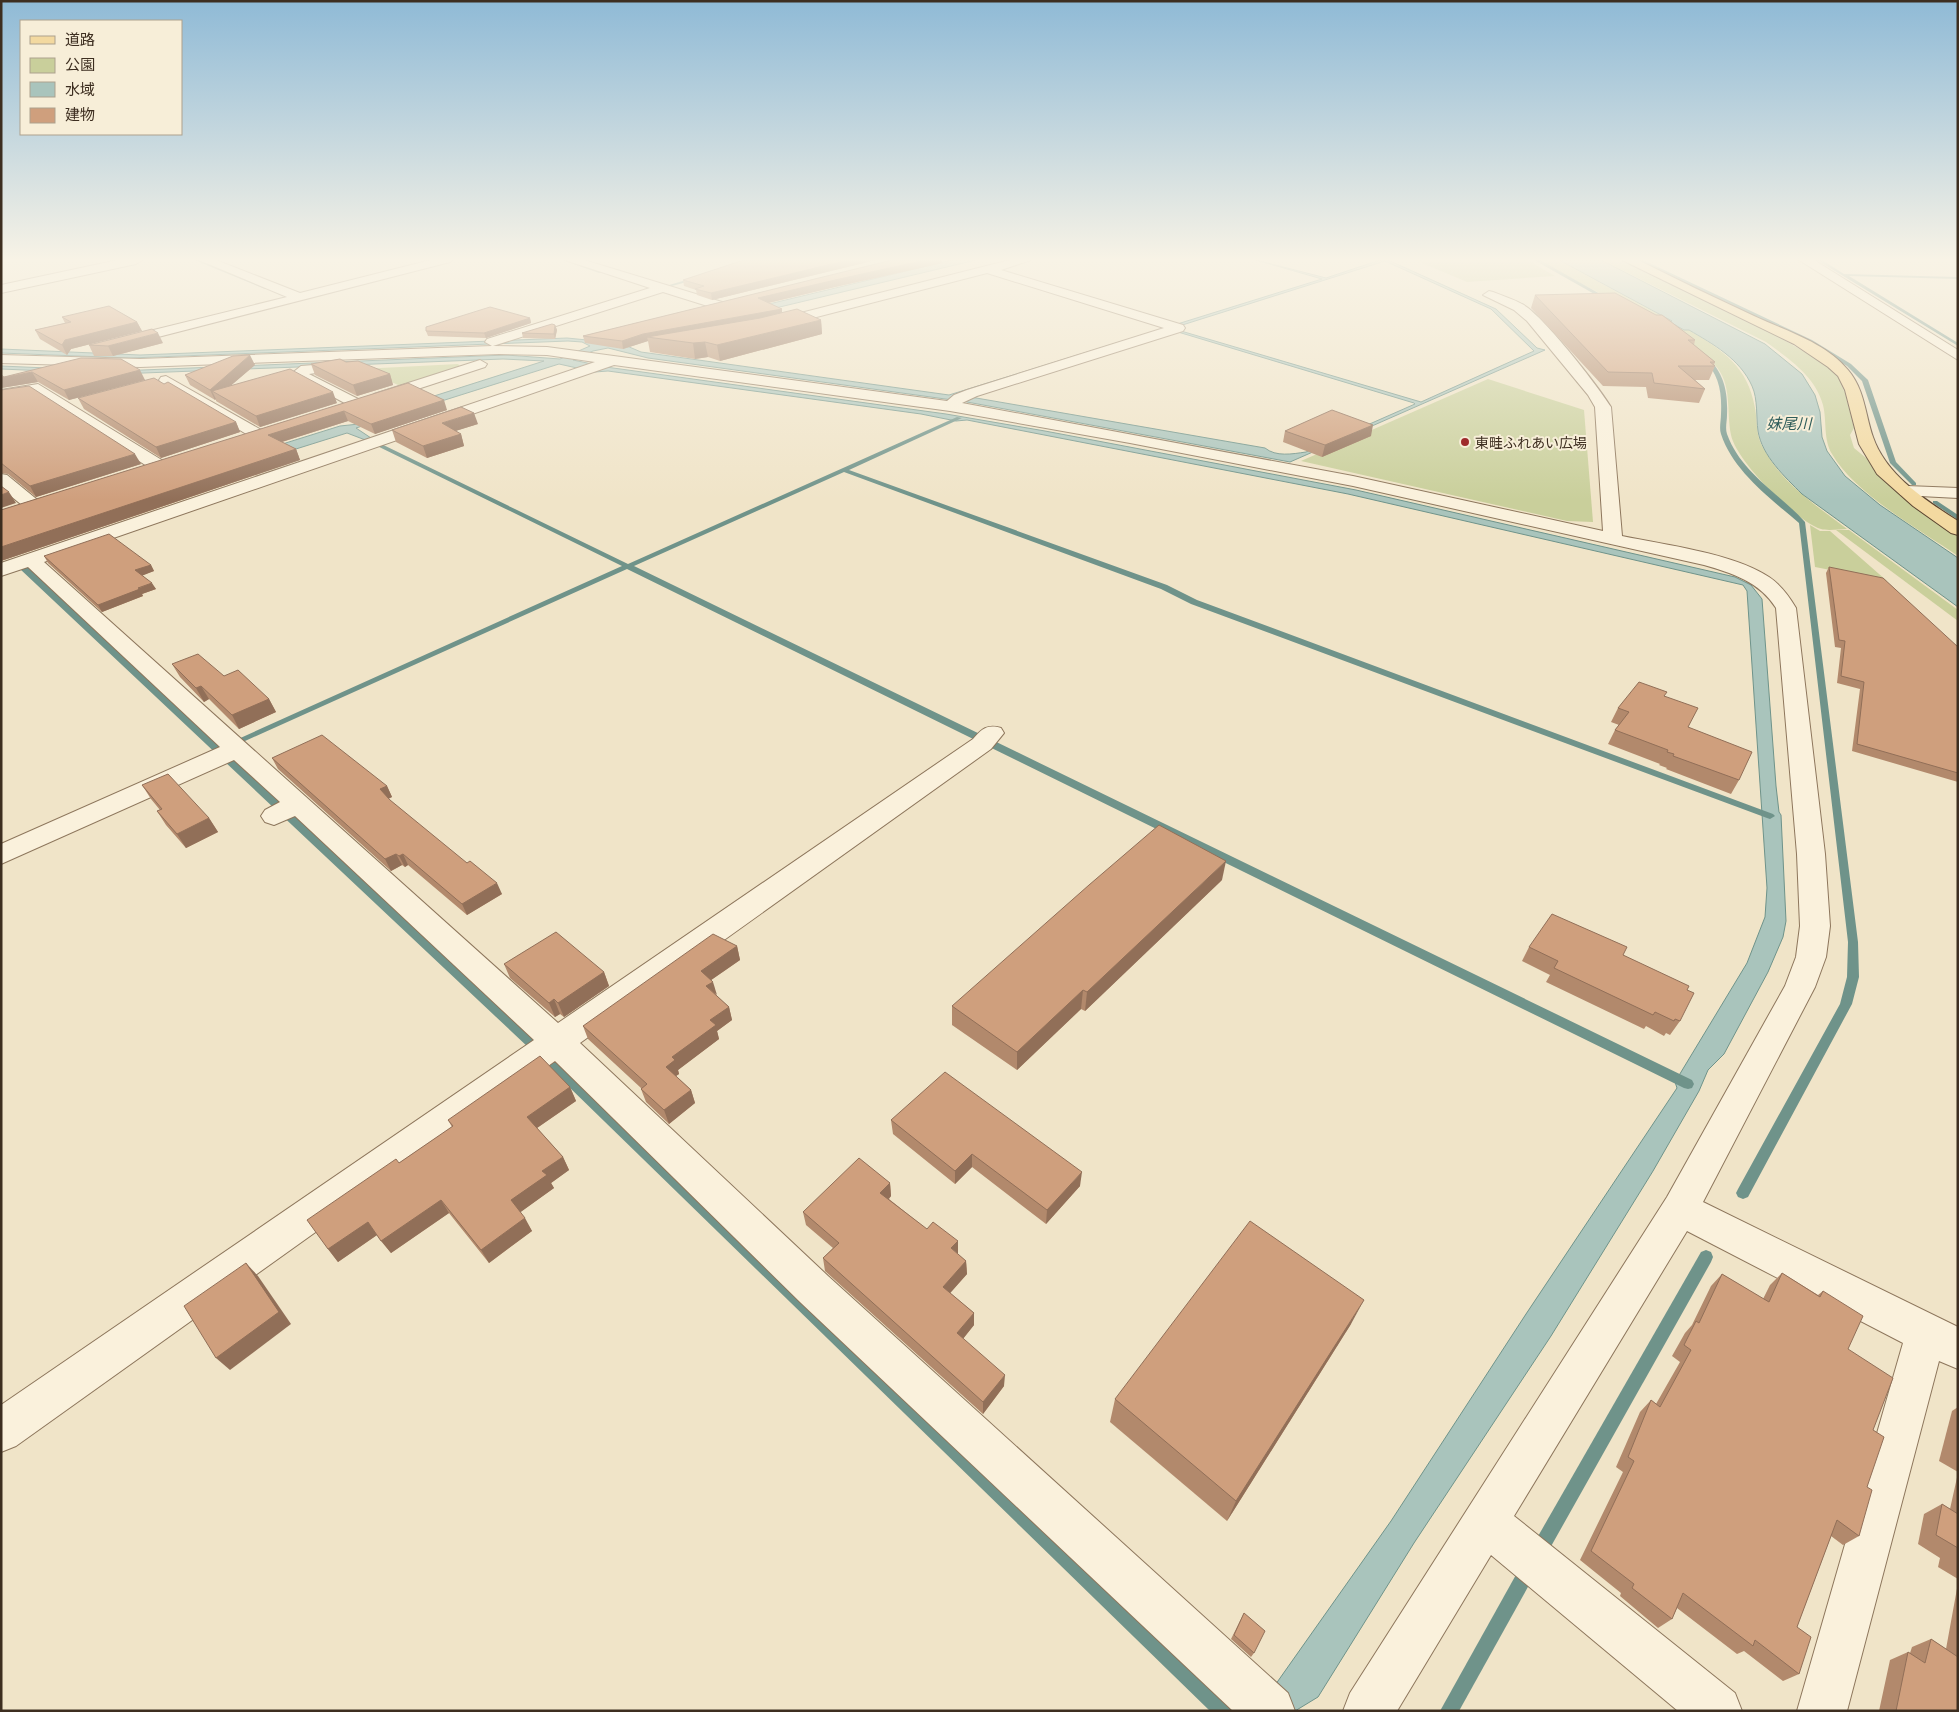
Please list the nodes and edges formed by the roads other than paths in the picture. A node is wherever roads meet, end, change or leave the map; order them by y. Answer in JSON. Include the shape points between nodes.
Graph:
{"nodes":[{"id":1,"x":128,"y":340,"type":"edge"},
{"id":2,"x":497,"y":340,"type":"edge"},
{"id":3,"x":1138,"y":340,"type":"edge"},
{"id":4,"x":1550,"y":340,"type":"edge"},
{"id":5,"x":1796,"y":340,"type":"edge"},
{"id":6,"x":1932,"y":340,"type":"edge"},
{"id":7,"x":485,"y":351,"type":"junction"},
{"id":8,"x":635,"y":351,"type":"dead end"},
{"id":9,"x":1958,"y":356,"type":"edge"},
{"id":10,"x":614,"y":360,"type":"junction"},
{"id":11,"x":219,"y":361,"type":"junction"},
{"id":12,"x":32,"y":363,"type":"edge"},
{"id":13,"x":589,"y":364,"type":"junction"},
{"id":14,"x":166,"y":380,"type":"junction"},
{"id":15,"x":149,"y":385,"type":"edge"},
{"id":16,"x":1,"y":395,"type":"edge"},
{"id":17,"x":955,"y":401,"type":"junction"},
{"id":18,"x":85,"y":402,"type":"edge"},
{"id":19,"x":357,"y":404,"type":"junction"},
{"id":20,"x":66,"y":408,"type":"junction"},
{"id":21,"x":338,"y":410,"type":"edge"},
{"id":22,"x":276,"y":429,"type":"edge"},
{"id":23,"x":259,"y":435,"type":"junction"},
{"id":24,"x":241,"y":441,"type":"edge"},
{"id":25,"x":177,"y":461,"type":"edge"},
{"id":26,"x":158,"y":466,"type":"junction"},
{"id":27,"x":141,"y":472,"type":"edge"},
{"id":28,"x":1,"y":478,"type":"edge"},
{"id":29,"x":1907,"y":491,"type":"junction"},
{"id":30,"x":1958,"y":493,"type":"edge"},
{"id":31,"x":52,"y":500,"type":"edge"},
{"id":32,"x":1958,"y":529,"type":"edge"},
{"id":33,"x":1613,"y":538,"type":"junction"},
{"id":34,"x":34,"y":562,"type":"junction"},
{"id":35,"x":1,"y":570,"type":"edge"},
{"id":36,"x":988,"y":737,"type":"dead end"},
{"id":37,"x":229,"y":749,"type":"junction"},
{"id":38,"x":1,"y":855,"type":"edge"},
{"id":39,"x":547,"y":1043,"type":"junction"},
{"id":40,"x":1680,"y":1209,"type":"junction"},
{"id":41,"x":1942,"y":1341,"type":"edge"},
{"id":42,"x":1,"y":1431,"type":"edge"},
{"id":43,"x":1499,"y":1533,"type":"junction"},
{"id":44,"x":1265,"y":1706,"type":"edge"},
{"id":45,"x":1368,"y":1711,"type":"edge"},
{"id":46,"x":1717,"y":1711,"type":"edge"},
{"id":47,"x":1822,"y":1711,"type":"edge"}],
"edges":[{"from":1,"to":12,"type":"street"},
{"from":2,"to":7,"type":"street"},
{"from":3,"to":17,"type":"street"},
{"from":4,"to":33,"type":"street","via":[[1603,407]]},
{"from":5,"to":29,"type":"main road","via":[[1843,373],[1856,394],[1864,434],[1872,452],[1890,476]]},
{"from":6,"to":9,"type":"street"},
{"from":7,"to":11,"type":"street"},
{"from":7,"to":13,"type":"street","via":[[547,351],[569,346]]},
{"from":8,"to":10,"type":"street"},
{"from":10,"to":13,"type":"street"},
{"from":10,"to":17,"type":"street","via":[[775,376]]},
{"from":11,"to":12,"type":"street"},
{"from":11,"to":14,"type":"street","via":[[211,368]]},
{"from":13,"to":34,"type":"street"},
{"from":14,"to":15,"type":"street"},
{"from":14,"to":23,"type":"street"},
{"from":16,"to":20,"type":"street","via":[[38,389]]},
{"from":17,"to":33,"type":"street"},
{"from":18,"to":20,"type":"street"},
{"from":19,"to":19,"type":"street","via":[[298,374],[306,369],[480,364]]},
{"from":19,"to":21,"type":"street"},
{"from":20,"to":26,"type":"street"},
{"from":22,"to":23,"type":"street"},
{"from":23,"to":24,"type":"street"},
{"from":25,"to":26,"type":"street"},
{"from":26,"to":27,"type":"street"},
{"from":28,"to":31,"type":"street","via":[[26,509]]},
{"from":29,"to":30,"type":"street"},
{"from":29,"to":32,"type":"main road"},
{"from":33,"to":40,"type":"street","via":[[1706,560],[1748,574],[1767,583],[1779,595],[1787,616],[1811,854],[1815,926],[1811,957],[1800,987]]},
{"from":34,"to":35,"type":"street"},
{"from":34,"to":37,"type":"street"},
{"from":36,"to":39,"type":"street"},
{"from":37,"to":38,"type":"street"},
{"from":37,"to":39,"type":"street","via":[[289,808]]},
{"from":39,"to":42,"type":"street"},
{"from":39,"to":44,"type":"street"},
{"from":40,"to":41,"type":"street"},
{"from":40,"to":43,"type":"street"},
{"from":41,"to":47,"type":"street"},
{"from":43,"to":45,"type":"street"},
{"from":43,"to":46,"type":"street"}]}
